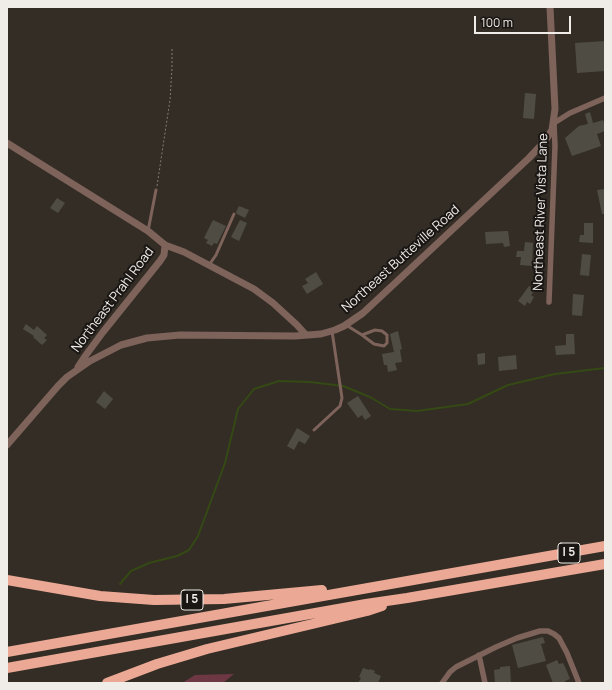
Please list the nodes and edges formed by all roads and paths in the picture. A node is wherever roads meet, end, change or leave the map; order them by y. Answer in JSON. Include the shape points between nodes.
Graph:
{"nodes":[{"id":1,"x":550,"y":7,"type":"edge"},
{"id":2,"x":172,"y":48,"type":"dead end"},
{"id":3,"x":605,"y":98,"type":"edge"},
{"id":4,"x":554,"y":123,"type":"junction"},
{"id":5,"x":7,"y":143,"type":"edge"},
{"id":6,"x":156,"y":190,"type":"joint"},
{"id":7,"x":234,"y":214,"type":"dead end"},
{"id":8,"x":148,"y":231,"type":"junction"},
{"id":9,"x":165,"y":245,"type":"junction"},
{"id":10,"x":209,"y":265,"type":"junction"},
{"id":11,"x":549,"y":302,"type":"dead end"},
{"id":12,"x":346,"y":325,"type":"junction"},
{"id":13,"x":332,"y":331,"type":"junction"},
{"id":14,"x":362,"y":335,"type":"junction"},
{"id":15,"x":306,"y":336,"type":"junction"},
{"id":16,"x":77,"y":369,"type":"junction"},
{"id":17,"x":314,"y":430,"type":"dead end"},
{"id":18,"x":7,"y":446,"type":"edge"},
{"id":19,"x":605,"y":546,"type":"edge"},
{"id":20,"x":605,"y":564,"type":"edge"},
{"id":21,"x":7,"y":580,"type":"edge"},
{"id":22,"x":378,"y":586,"type":"junction"},
{"id":23,"x":407,"y":598,"type":"junction"},
{"id":24,"x":42,"y":646,"type":"junction"},
{"id":25,"x":7,"y":647,"type":"edge"},
{"id":26,"x":7,"y":652,"type":"edge"},
{"id":27,"x":480,"y":655,"type":"junction"},
{"id":28,"x":68,"y":657,"type":"junction"},
{"id":29,"x":7,"y":668,"type":"edge"},
{"id":30,"x":7,"y":674,"type":"edge"},
{"id":31,"x":107,"y":683,"type":"edge"},
{"id":32,"x":442,"y":683,"type":"edge"},
{"id":33,"x":485,"y":683,"type":"edge"},
{"id":34,"x":579,"y":683,"type":"edge"}],
"edges":[{"from":1,"to":4,"type":"street","name":"Northeast Butteville Road"},
{"from":2,"to":6,"type":"path","via":[[170,100]]},
{"from":3,"to":4,"type":"street"},
{"from":4,"to":11,"type":"street","name":"Northeast River Vista Lane"},
{"from":4,"to":12,"type":"street","name":"Northeast Butteville Road","via":[[545,141],[529,158],[373,304]]},
{"from":5,"to":8,"type":"street"},
{"from":6,"to":8,"type":"lane"},
{"from":7,"to":10,"type":"lane"},
{"from":8,"to":9,"type":"street"},
{"from":9,"to":10,"type":"street"},
{"from":9,"to":16,"type":"street","name":"Northeast Prahl Road","via":[[164,255],[160,261],[86,354]]},
{"from":10,"to":15,"type":"street","via":[[254,289],[297,325]]},
{"from":12,"to":13,"type":"street","name":"Northeast Butteville Road"},
{"from":12,"to":14,"type":"lane"},
{"from":13,"to":15,"type":"street","name":"Northeast Butteville Road"},
{"from":13,"to":17,"type":"lane","via":[[342,398],[340,406]]},
{"from":14,"to":14,"type":"lane","via":[[374,344],[384,346],[387,343],[387,336],[382,331],[376,330]]},
{"from":15,"to":16,"type":"street","name":"Northeast Butteville Road","via":[[180,334],[152,337],[121,345]]},
{"from":16,"to":18,"type":"street","name":"Northeast Butteville Road","via":[[58,386]]},
{"from":19,"to":22,"type":"highway","number":"I 5"},
{"from":20,"to":23,"type":"highway","number":"I 5"},
{"from":21,"to":22,"type":"highway","number":"I 5","via":[[100,596],[154,600],[224,599]]},
{"from":22,"to":24,"type":"highway","number":"I 5"},
{"from":23,"to":28,"type":"highway","number":"I 5"},
{"from":23,"to":31,"type":"highway","number":"I 5","via":[[367,611],[179,657]]},
{"from":24,"to":25,"type":"highway","number":"I 5"},
{"from":24,"to":26,"type":"highway","number":"I 5"},
{"from":27,"to":32,"type":"street","via":[[456,667]]},
{"from":27,"to":33,"type":"street"},
{"from":27,"to":34,"type":"street","via":[[517,638],[548,631],[562,643]]},
{"from":28,"to":29,"type":"highway","number":"I 5"},
{"from":28,"to":30,"type":"highway","number":"I 5"}]}
